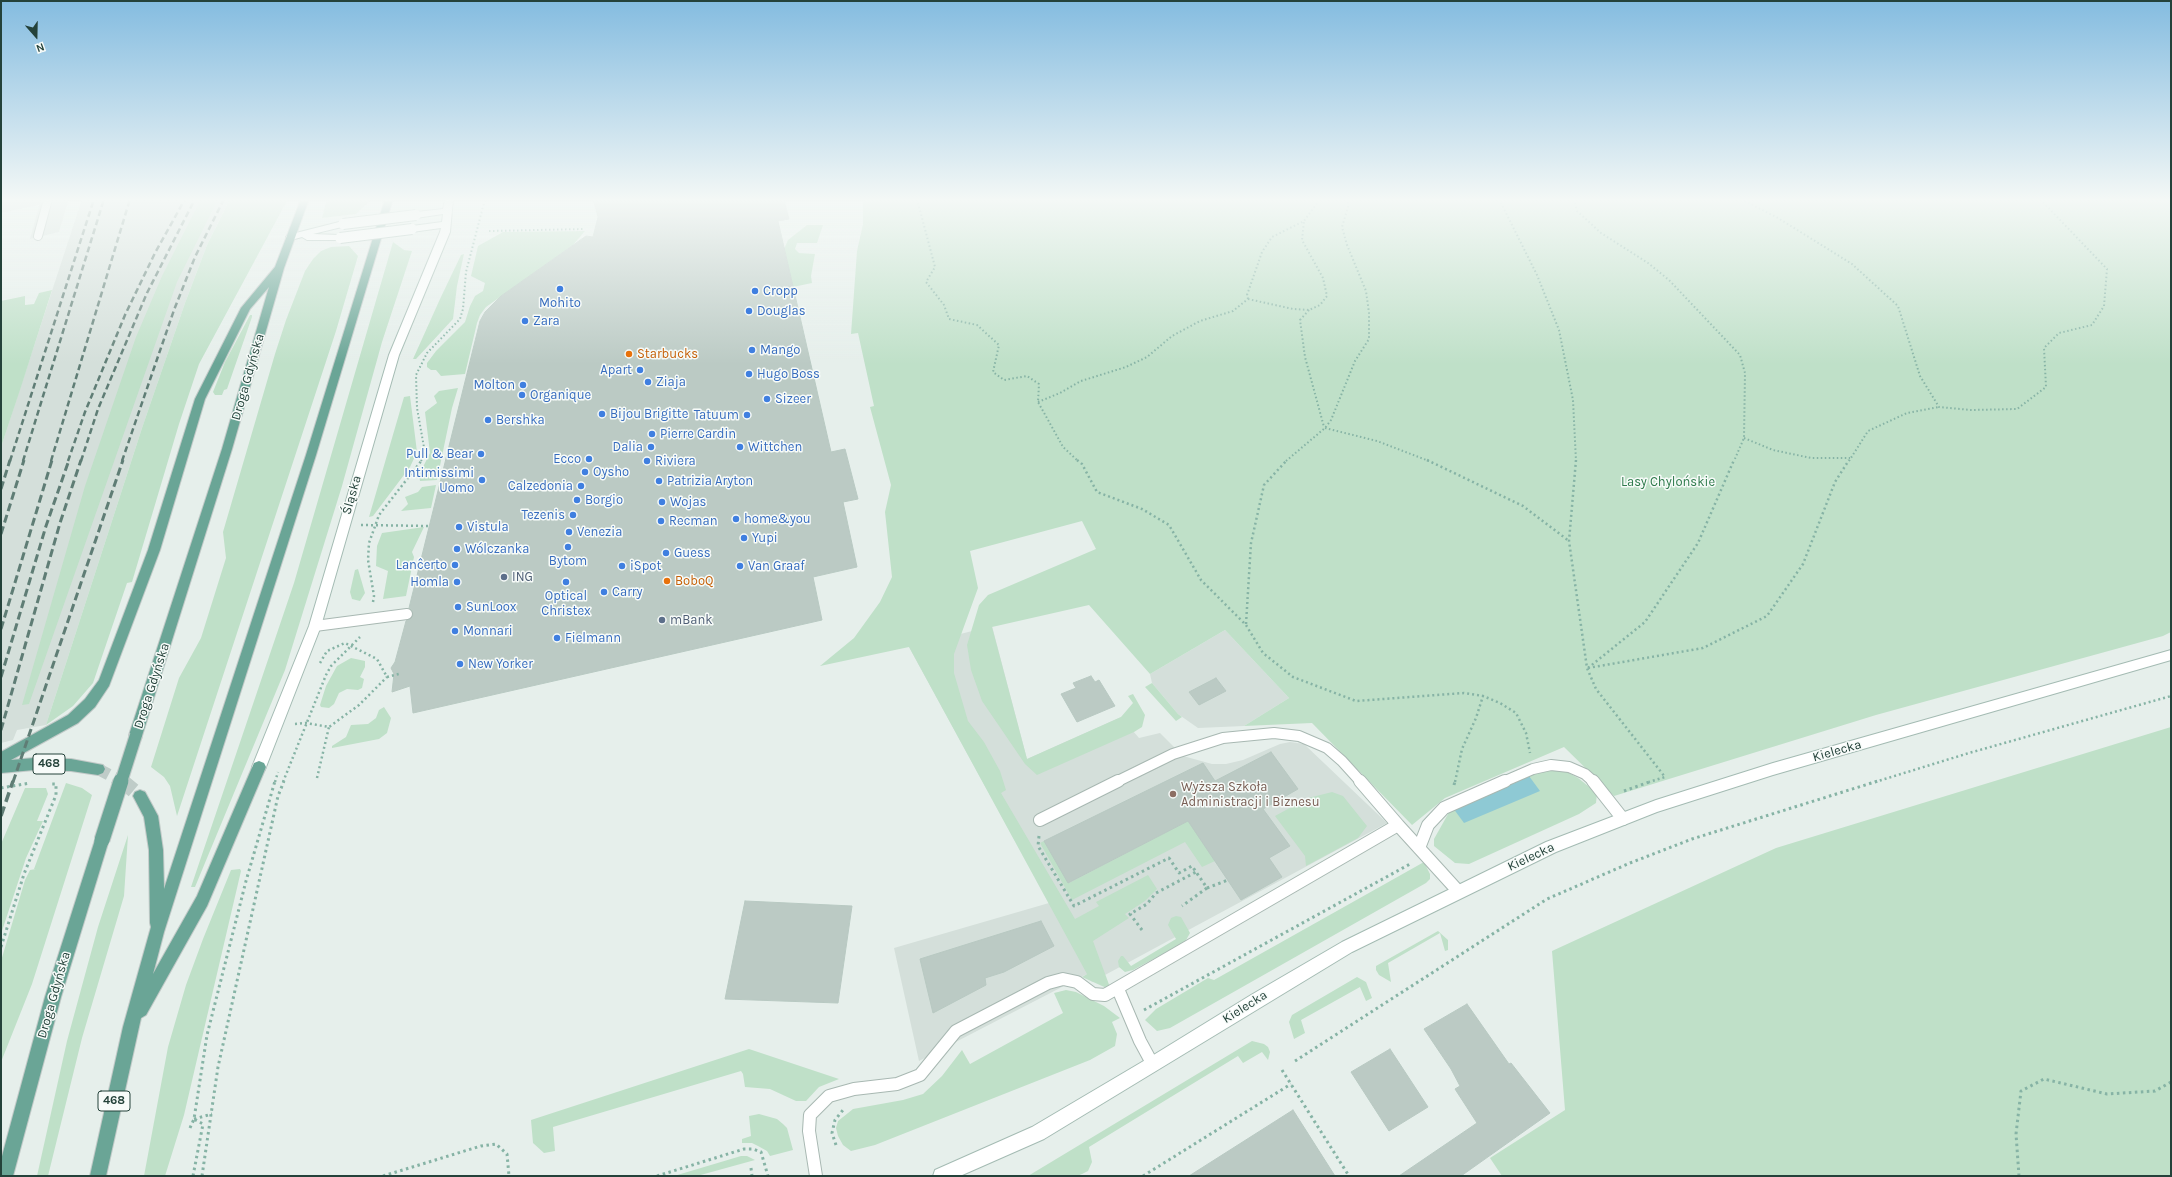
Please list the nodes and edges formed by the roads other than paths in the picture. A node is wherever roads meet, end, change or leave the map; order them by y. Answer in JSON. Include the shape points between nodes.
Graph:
{"nodes":[{"id":1,"x":284,"y":254,"type":"edge"},
{"id":2,"x":371,"y":254,"type":"edge"},
{"id":3,"x":435,"y":254,"type":"edge"},
{"id":4,"x":279,"y":268,"type":"junction"},
{"id":5,"x":407,"y":614,"type":"dead end"},
{"id":6,"x":315,"y":626,"type":"junction"},
{"id":7,"x":2171,"y":655,"type":"edge"},
{"id":8,"x":1,"y":759,"type":"edge"},
{"id":9,"x":1,"y":767,"type":"edge"},
{"id":10,"x":259,"y":767,"type":"joint"},
{"id":11,"x":98,"y":769,"type":"tunnel mouth"},
{"id":12,"x":140,"y":796,"type":"tunnel mouth"},
{"id":13,"x":1623,"y":819,"type":"junction"},
{"id":14,"x":1040,"y":820,"type":"dead end"},
{"id":15,"x":1398,"y":825,"type":"junction"},
{"id":16,"x":1422,"y":851,"type":"junction"},
{"id":17,"x":1458,"y":891,"type":"junction"},
{"id":18,"x":157,"y":932,"type":"junction"},
{"id":19,"x":1118,"y":989,"type":"junction"},
{"id":20,"x":131,"y":1027,"type":"junction"},
{"id":21,"x":1153,"y":1065,"type":"junction"},
{"id":22,"x":5,"y":1176,"type":"edge"},
{"id":23,"x":98,"y":1176,"type":"edge"},
{"id":24,"x":816,"y":1176,"type":"edge"},
{"id":25,"x":942,"y":1176,"type":"edge"}],
"edges":[{"from":1,"to":4,"type":"main road","name":"Droga Gdyńska"},
{"from":2,"to":18,"type":"main road","via":[[311,455]]},
{"from":3,"to":6,"type":"street","name":"Śląska","via":[[392,362]]},
{"from":4,"to":8,"type":"main road","via":[[246,308],[200,400],[154,550],[104,682],[90,703],[73,719]]},
{"from":4,"to":22,"type":"main road","name":"Droga Gdyńska","bridge":true,"via":[[227,449],[53,997]]},
{"from":5,"to":6,"type":"lane"},
{"from":6,"to":10,"type":"street","name":"Śląska"},
{"from":7,"to":13,"type":"street","name":"Kielecka","via":[[2088,681],[1773,769]]},
{"from":9,"to":11,"type":"main road","number":"468","via":[[34,764]]},
{"from":10,"to":20,"type":"main road","via":[[202,900]]},
{"from":12,"to":18,"type":"main road","number":"468","via":[[150,816],[156,850]]},
{"from":13,"to":16,"type":"lane","via":[[1585,774],[1568,767],[1551,766],[1533,769],[1444,808],[1428,825]]},
{"from":13,"to":17,"type":"street","name":"Kielecka","via":[[1551,847]]},
{"from":14,"to":15,"type":"lane","via":[[1173,754],[1223,738],[1274,733],[1299,736],[1327,748],[1342,761]]},
{"from":15,"to":16,"type":"lane"},
{"from":15,"to":19,"type":"lane"},
{"from":16,"to":17,"type":"lane"},
{"from":17,"to":21,"type":"street","name":"Kielecka","via":[[1348,947],[1256,1000]]},
{"from":18,"to":20,"type":"main road","number":"468"},
{"from":19,"to":21,"type":"lane"},
{"from":19,"to":24,"type":"lane","via":[[1105,995],[1093,994],[1077,982],[1063,980],[1048,983],[956,1031],[935,1059],[915,1077],[897,1084],[854,1089],[829,1096],[810,1115],[809,1131]]},
{"from":20,"to":23,"type":"main road","number":"468"},
{"from":21,"to":25,"type":"street","name":"Kielecka","via":[[1038,1133]]}]}
